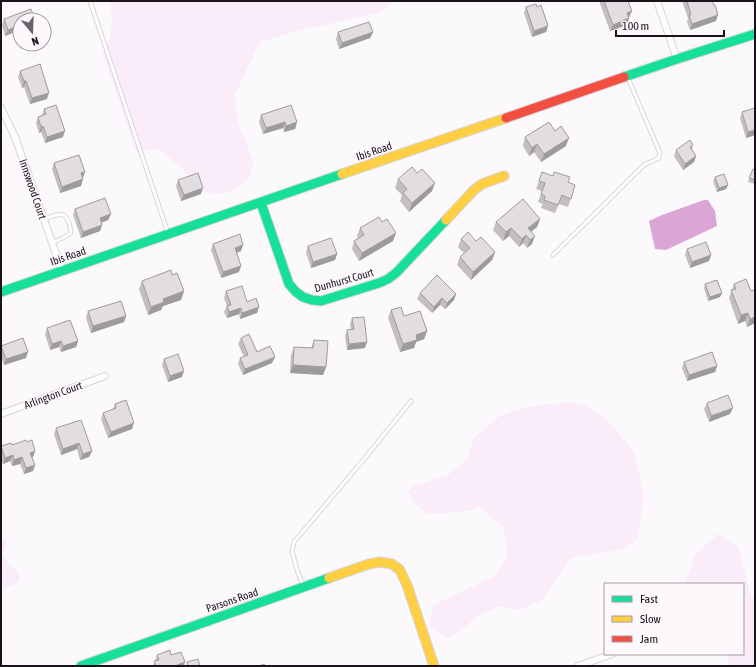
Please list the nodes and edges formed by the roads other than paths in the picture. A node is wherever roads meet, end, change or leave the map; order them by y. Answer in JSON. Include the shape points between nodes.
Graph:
{"nodes":[{"id":1,"x":90,"y":1,"type":"edge"},
{"id":2,"x":657,"y":1,"type":"edge"},
{"id":3,"x":755,"y":34,"type":"edge"},
{"id":4,"x":677,"y":60,"type":"junction"},
{"id":5,"x":628,"y":76,"type":"junction"},
{"id":6,"x":1,"y":108,"type":"edge"},
{"id":7,"x":504,"y":176,"type":"dead end"},
{"id":8,"x":261,"y":203,"type":"junction"},
{"id":9,"x":44,"y":220,"type":"junction"},
{"id":10,"x":169,"y":234,"type":"junction"},
{"id":11,"x":52,"y":243,"type":"junction"},
{"id":12,"x":553,"y":255,"type":"dead end"},
{"id":13,"x":62,"y":271,"type":"junction"},
{"id":14,"x":1,"y":292,"type":"edge"},
{"id":15,"x":105,"y":376,"type":"dead end"},
{"id":16,"x":411,"y":401,"type":"dead end"},
{"id":17,"x":1,"y":414,"type":"edge"},
{"id":18,"x":304,"y":587,"type":"junction"},
{"id":19,"x":609,"y":655,"type":"edge"},
{"id":20,"x":81,"y":666,"type":"edge"},
{"id":21,"x":434,"y":666,"type":"edge"},
{"id":22,"x":578,"y":666,"type":"edge"}],
"edges":[{"from":1,"to":10,"type":"lane"},
{"from":2,"to":4,"type":"street"},
{"from":3,"to":4,"type":"street","name":"Ibis Road"},
{"from":4,"to":5,"type":"street","name":"Ibis Road"},
{"from":5,"to":8,"type":"street","name":"Ibis Road"},
{"from":5,"to":12,"type":"lane","via":[[658,147],[659,158],[644,165]]},
{"from":6,"to":9,"type":"street","name":"Innswood Court","via":[[15,137]]},
{"from":7,"to":8,"type":"street","name":"Dunhurst Court","via":[[482,184],[474,190],[388,279],[321,301],[313,301],[294,291]]},
{"from":8,"to":10,"type":"street","name":"Ibis Road"},
{"from":9,"to":11,"type":"street","name":"Innswood Court"},
{"from":9,"to":11,"type":"lane","via":[[63,215],[70,226],[70,232]]},
{"from":10,"to":13,"type":"street","name":"Ibis Road"},
{"from":11,"to":13,"type":"street","name":"Innswood Court"},
{"from":13,"to":14,"type":"street","name":"Ibis Road"},
{"from":15,"to":17,"type":"street","name":"Arlington Court"},
{"from":16,"to":18,"type":"lane","via":[[294,542],[292,551]]},
{"from":18,"to":20,"type":"street","name":"Parsons Road"},
{"from":18,"to":21,"type":"street","name":"Parsons Road","via":[[370,564],[392,564],[400,570],[407,585]]},
{"from":19,"to":22,"type":"street"}]}
